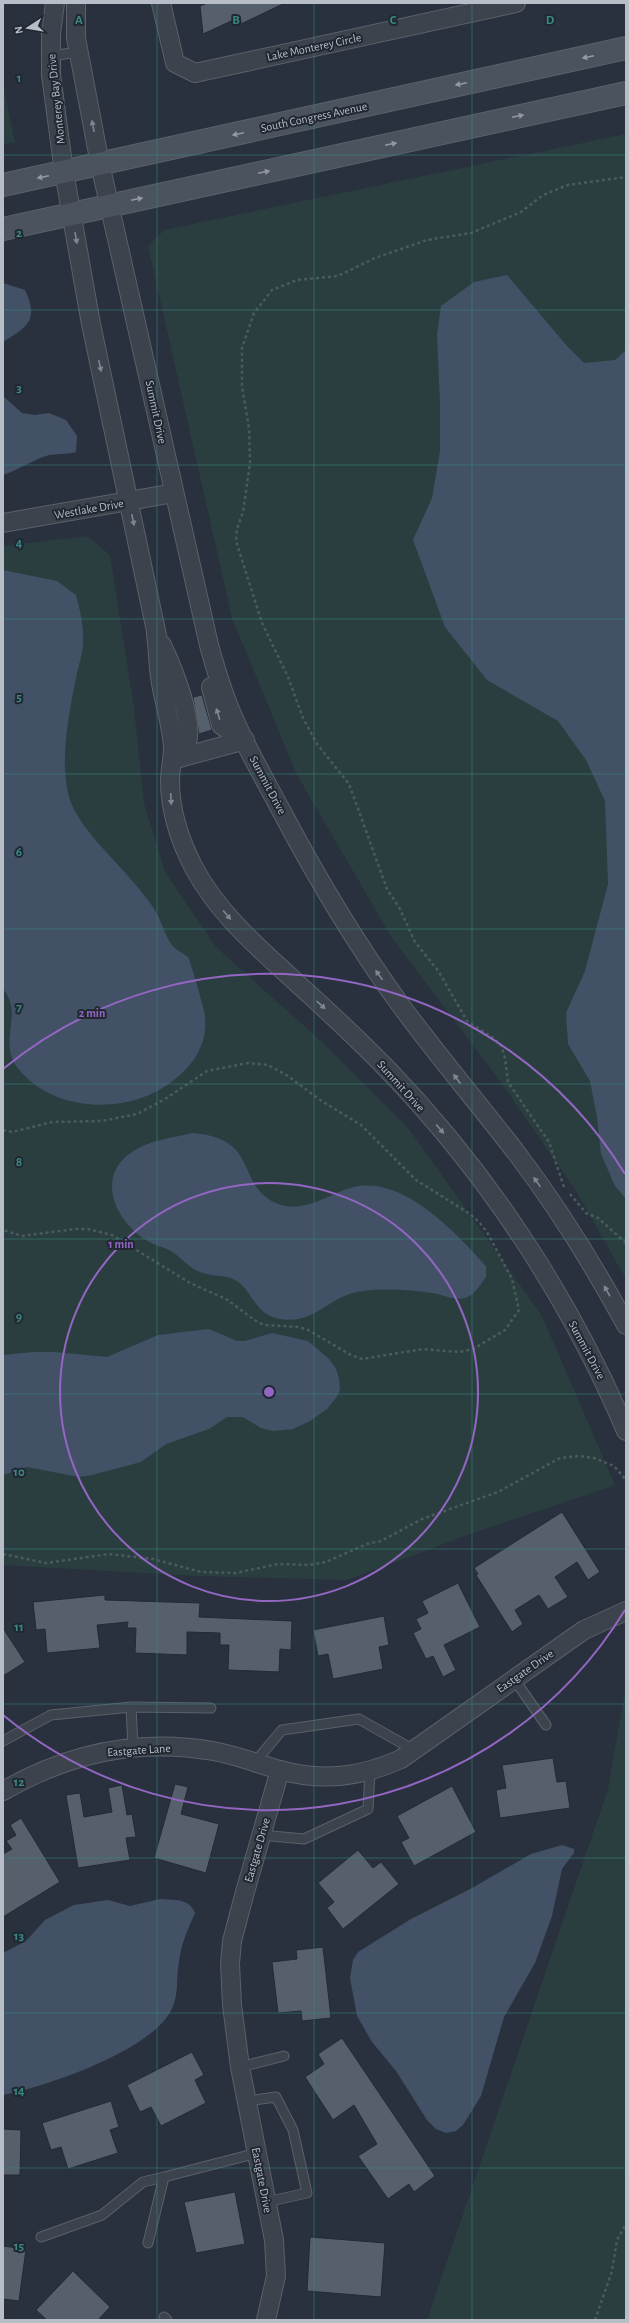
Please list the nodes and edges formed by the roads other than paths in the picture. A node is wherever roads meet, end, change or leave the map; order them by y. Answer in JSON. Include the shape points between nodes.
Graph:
{"nodes":[{"id":1,"x":55,"y":3,"type":"edge"},
{"id":2,"x":76,"y":3,"type":"edge"},
{"id":3,"x":160,"y":3,"type":"edge"},
{"id":4,"x":516,"y":3,"type":"edge"},
{"id":5,"x":626,"y":48,"type":"edge"},
{"id":6,"x":78,"y":52,"type":"junction"},
{"id":7,"x":51,"y":56,"type":"junction"},
{"id":8,"x":626,"y":93,"type":"edge"},
{"id":9,"x":100,"y":164,"type":"junction"},
{"id":10,"x":64,"y":172,"type":"junction"},
{"id":11,"x":3,"y":185,"type":"edge"},
{"id":12,"x":110,"y":205,"type":"junction"},
{"id":13,"x":71,"y":214,"type":"junction"},
{"id":14,"x":3,"y":229,"type":"edge"},
{"id":15,"x":174,"y":493,"type":"junction"},
{"id":16,"x":129,"y":501,"type":"junction"},
{"id":17,"x":3,"y":523,"type":"edge"},
{"id":18,"x":244,"y":740,"type":"junction"},
{"id":19,"x":172,"y":760,"type":"junction"},
{"id":20,"x":626,"y":1325,"type":"edge"},
{"id":21,"x":626,"y":1430,"type":"edge"},
{"id":22,"x":626,"y":1611,"type":"edge"},
{"id":23,"x":514,"y":1679,"type":"junction"},
{"id":24,"x":131,"y":1707,"type":"junction"},
{"id":25,"x":211,"y":1708,"type":"dead end"},
{"id":26,"x":546,"y":1725,"type":"dead end"},
{"id":27,"x":3,"y":1741,"type":"edge"},
{"id":28,"x":133,"y":1747,"type":"junction"},
{"id":29,"x":414,"y":1750,"type":"junction"},
{"id":30,"x":255,"y":1762,"type":"junction"},
{"id":31,"x":280,"y":1770,"type":"junction"},
{"id":32,"x":370,"y":1771,"type":"junction"},
{"id":33,"x":3,"y":1790,"type":"edge"},
{"id":34,"x":261,"y":1835,"type":"junction"},
{"id":35,"x":284,"y":2056,"type":"dead end"},
{"id":36,"x":240,"y":2067,"type":"junction"},
{"id":37,"x":247,"y":2101,"type":"junction"},
{"id":38,"x":257,"y":2153,"type":"junction"},
{"id":39,"x":164,"y":2177,"type":"junction"},
{"id":40,"x":266,"y":2202,"type":"junction"},
{"id":41,"x":41,"y":2237,"type":"dead end"},
{"id":42,"x":148,"y":2243,"type":"dead end"},
{"id":43,"x":266,"y":2320,"type":"edge"}],
"edges":[{"from":1,"to":7,"type":"street","name":"Monterey Bay Drive"},
{"from":2,"to":6,"type":"street"},
{"from":3,"to":4,"type":"street","name":"Lake Monterey Circle","via":[[175,63],[195,73]]},
{"from":5,"to":9,"type":"main road","name":"South Congress Avenue","one_way":true},
{"from":6,"to":7,"type":"lane"},
{"from":9,"to":6,"type":"street","one_way":true},
{"from":7,"to":10,"type":"street","name":"Monterey Bay Drive","via":[[51,75]]},
{"from":12,"to":8,"type":"main road","one_way":true},
{"from":9,"to":10,"type":"main road","name":"South Congress Avenue"},
{"from":9,"to":12,"type":"street","name":"Summit Drive"},
{"from":10,"to":11,"type":"main road","name":"South Congress Avenue","one_way":true},
{"from":10,"to":13,"type":"street","name":"Summit Drive"},
{"from":12,"to":13,"type":"main road"},
{"from":12,"to":15,"type":"street","name":"Summit Drive"},
{"from":13,"to":14,"type":"main road"},
{"from":13,"to":16,"type":"street","name":"Summit Drive","one_way":true,"via":[[91,324]]},
{"from":15,"to":16,"type":"street","name":"Westlake Drive"},
{"from":18,"to":15,"type":"street","name":"Summit Drive","one_way":true,"via":[[226,699],[213,659]]},
{"from":16,"to":17,"type":"street","name":"Westlake Drive"},
{"from":16,"to":19,"type":"street","name":"Summit Drive","one_way":true,"via":[[178,729],[178,746]]},
{"from":18,"to":19,"type":"street"},
{"from":20,"to":18,"type":"street","name":"Summit Drive","one_way":true,"via":[[566,1224],[523,1162],[460,1083],[366,956],[331,901]]},
{"from":19,"to":21,"type":"street","name":"Summit Drive","one_way":true,"via":[[172,808],[192,862],[212,896],[242,932],[391,1073],[454,1145],[496,1199],[544,1273],[589,1352]]},
{"from":22,"to":23,"type":"street","name":"Eastgate Drive","via":[[584,1630]]},
{"from":23,"to":26,"type":"lane"},
{"from":23,"to":29,"type":"street","name":"Eastgate Drive"},
{"from":24,"to":25,"type":"lane"},
{"from":24,"to":27,"type":"lane","via":[[51,1715]]},
{"from":24,"to":28,"type":"lane"},
{"from":28,"to":30,"type":"street","name":"Eastgate Lane","via":[[173,1746],[213,1751]]},
{"from":28,"to":33,"type":"street","name":"Eastgate Lane","via":[[93,1753],[54,1765]]},
{"from":29,"to":30,"type":"lane","via":[[359,1719],[282,1730]]},
{"from":29,"to":32,"type":"street","name":"Eastgate Drive","via":[[401,1759]]},
{"from":30,"to":31,"type":"street","name":"Eastgate Lane"},
{"from":31,"to":32,"type":"street","name":"Eastgate Drive","via":[[304,1776],[329,1778]]},
{"from":31,"to":34,"type":"street","name":"Eastgate Drive"},
{"from":32,"to":34,"type":"lane","via":[[368,1809],[304,1839]]},
{"from":34,"to":36,"type":"street","name":"Eastgate Drive","via":[[232,1941],[232,2005]]},
{"from":35,"to":36,"type":"lane"},
{"from":36,"to":37,"type":"street","name":"Eastgate Drive"},
{"from":37,"to":38,"type":"street","name":"Eastgate Drive"},
{"from":37,"to":40,"type":"lane","via":[[276,2097],[293,2130],[307,2193]]},
{"from":38,"to":39,"type":"lane"},
{"from":38,"to":40,"type":"street","name":"Eastgate Drive"},
{"from":39,"to":41,"type":"lane","via":[[143,2182],[102,2215]]},
{"from":39,"to":42,"type":"lane"},
{"from":40,"to":43,"type":"street","name":"Eastgate Drive","via":[[274,2240],[276,2276]]}]}
